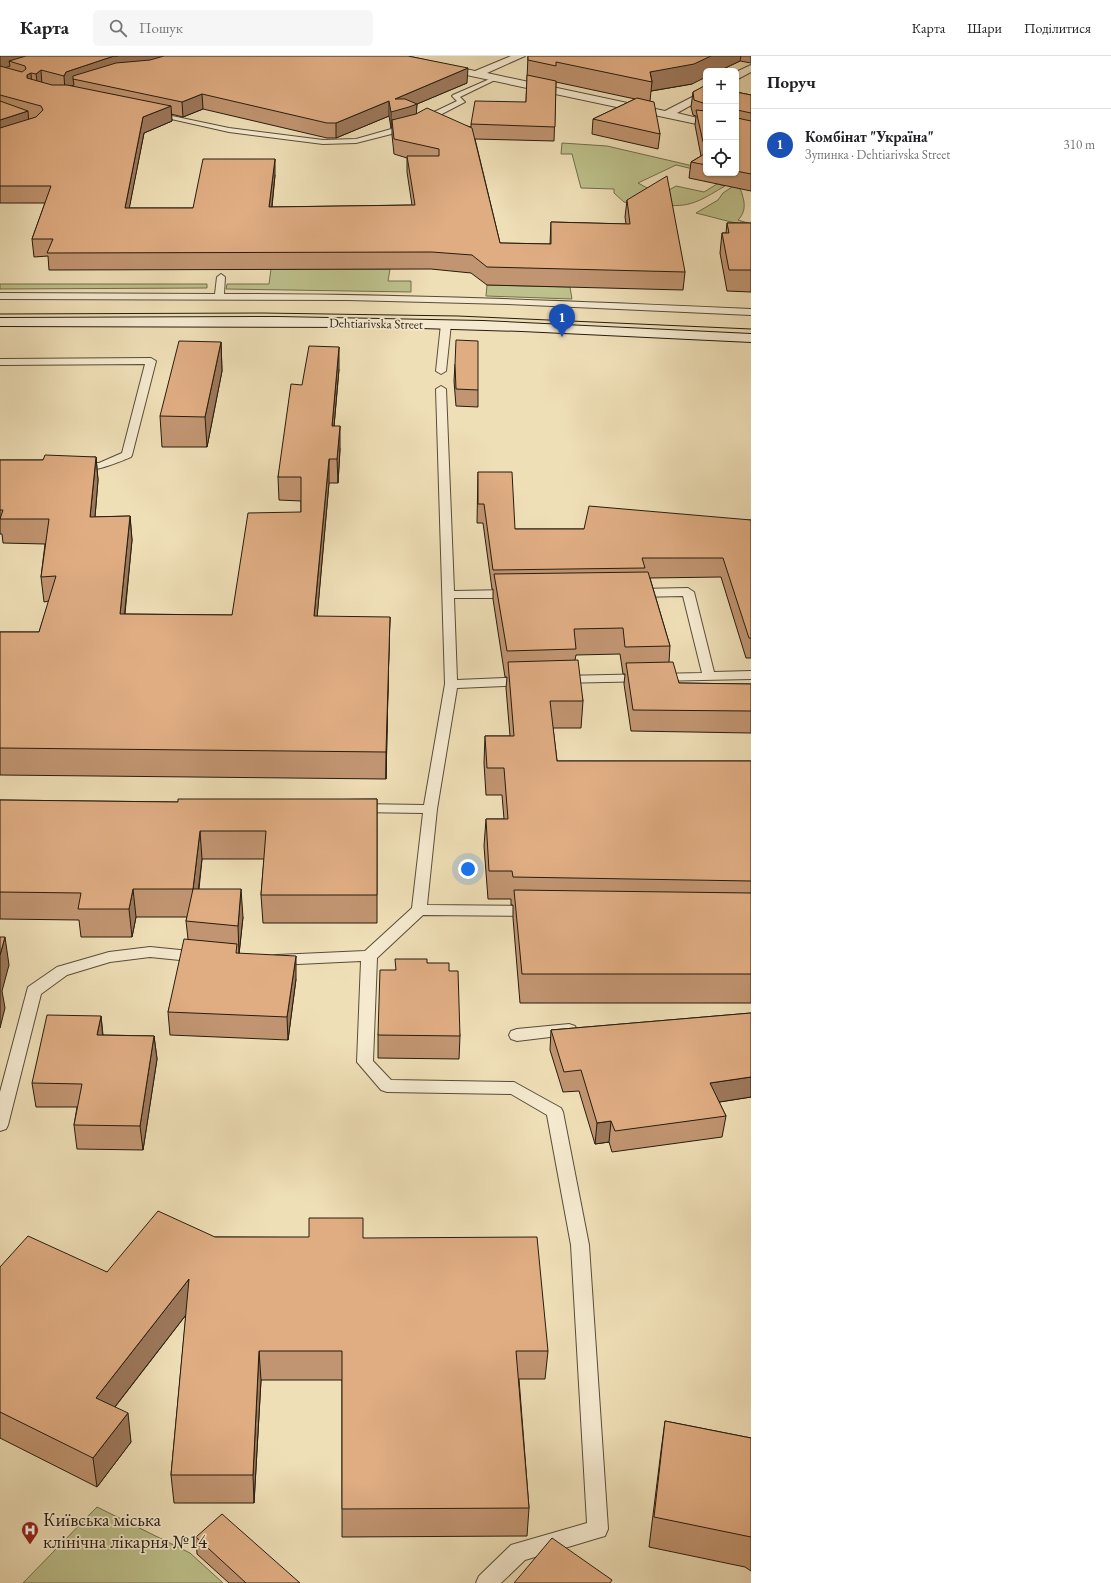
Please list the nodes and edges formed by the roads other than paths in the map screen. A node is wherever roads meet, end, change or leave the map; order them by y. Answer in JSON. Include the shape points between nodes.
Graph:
{"nodes":[{"id":1,"x":391,"y":56,"type":"edge"},
{"id":2,"x":520,"y":56,"type":"edge"},
{"id":3,"x":751,"y":68,"type":"edge"},
{"id":4,"x":476,"y":74,"type":"junction"},
{"id":5,"x":739,"y":75,"type":"edge"},
{"id":6,"x":494,"y":79,"type":"junction"},
{"id":7,"x":703,"y":95,"type":"edge"},
{"id":8,"x":146,"y":112,"type":"edge"},
{"id":9,"x":666,"y":115,"type":"junction"},
{"id":10,"x":703,"y":122,"type":"edge"},
{"id":11,"x":221,"y":277,"type":"dead end"},
{"id":12,"x":0,"y":296,"type":"edge"},
{"id":13,"x":219,"y":296,"type":"junction"},
{"id":14,"x":751,"y":312,"type":"edge"},
{"id":15,"x":0,"y":322,"type":"edge"},
{"id":16,"x":446,"y":324,"type":"junction"},
{"id":17,"x":751,"y":338,"type":"edge"},
{"id":18,"x":0,"y":362,"type":"edge"},
{"id":19,"x":441,"y":371,"type":"dead end"},
{"id":20,"x":441,"y":389,"type":"dead end"},
{"id":21,"x":69,"y":466,"type":"edge"},
{"id":22,"x":626,"y":593,"type":"edge"},
{"id":23,"x":524,"y":594,"type":"edge"},
{"id":24,"x":447,"y":595,"type":"junction"},
{"id":25,"x":751,"y":675,"type":"edge"},
{"id":26,"x":709,"y":676,"type":"junction"},
{"id":27,"x":451,"y":684,"type":"junction"},
{"id":28,"x":342,"y":808,"type":"edge"},
{"id":29,"x":430,"y":809,"type":"junction"},
{"id":30,"x":419,"y":910,"type":"junction"},
{"id":31,"x":546,"y":912,"type":"edge"},
{"id":32,"x":369,"y":956,"type":"junction"},
{"id":33,"x":212,"y":958,"type":"edge"},
{"id":34,"x":258,"y":960,"type":"edge"},
{"id":35,"x":588,"y":1029,"type":"edge"},
{"id":36,"x":517,"y":1035,"type":"dead end"},
{"id":37,"x":0,"y":1125,"type":"edge"},
{"id":38,"x":487,"y":1583,"type":"edge"}],
"edges":[{"from":1,"to":4,"type":"street"},
{"from":2,"to":4,"type":"street"},
{"from":3,"to":5,"type":"street"},
{"from":4,"to":6,"type":"street"},
{"from":6,"to":8,"type":"lane","via":[[455,96],[461,102],[412,126],[356,140],[323,142],[230,130]]},
{"from":6,"to":9,"type":"street"},
{"from":7,"to":9,"type":"street"},
{"from":9,"to":10,"type":"street"},
{"from":11,"to":13,"type":"lane"},
{"from":12,"to":13,"type":"lane"},
{"from":13,"to":14,"type":"lane","via":[[430,299]]},
{"from":15,"to":16,"type":"street","name":"Dehtiarivska Street","via":[[286,321]]},
{"from":16,"to":17,"type":"street","name":"Dehtiarivska Street"},
{"from":16,"to":19,"type":"lane"},
{"from":18,"to":21,"type":"lane","via":[[150,361],[127,455],[100,466]]},
{"from":20,"to":24,"type":"lane"},
{"from":22,"to":26,"type":"lane","via":[[688,592]]},
{"from":23,"to":24,"type":"lane"},
{"from":24,"to":27,"type":"lane"},
{"from":25,"to":26,"type":"lane"},
{"from":26,"to":27,"type":"lane"},
{"from":27,"to":29,"type":"lane"},
{"from":28,"to":29,"type":"lane"},
{"from":29,"to":30,"type":"lane"},
{"from":30,"to":31,"type":"lane"},
{"from":30,"to":32,"type":"lane"},
{"from":32,"to":34,"type":"lane"},
{"from":32,"to":38,"type":"lane","via":[[365,1062],[387,1086],[514,1088],[555,1112],[580,1245],[598,1529],[518,1552]]},
{"from":33,"to":37,"type":"lane","via":[[150,952],[109,957],[62,970],[34,991]]},
{"from":35,"to":36,"type":"lane"}]}
